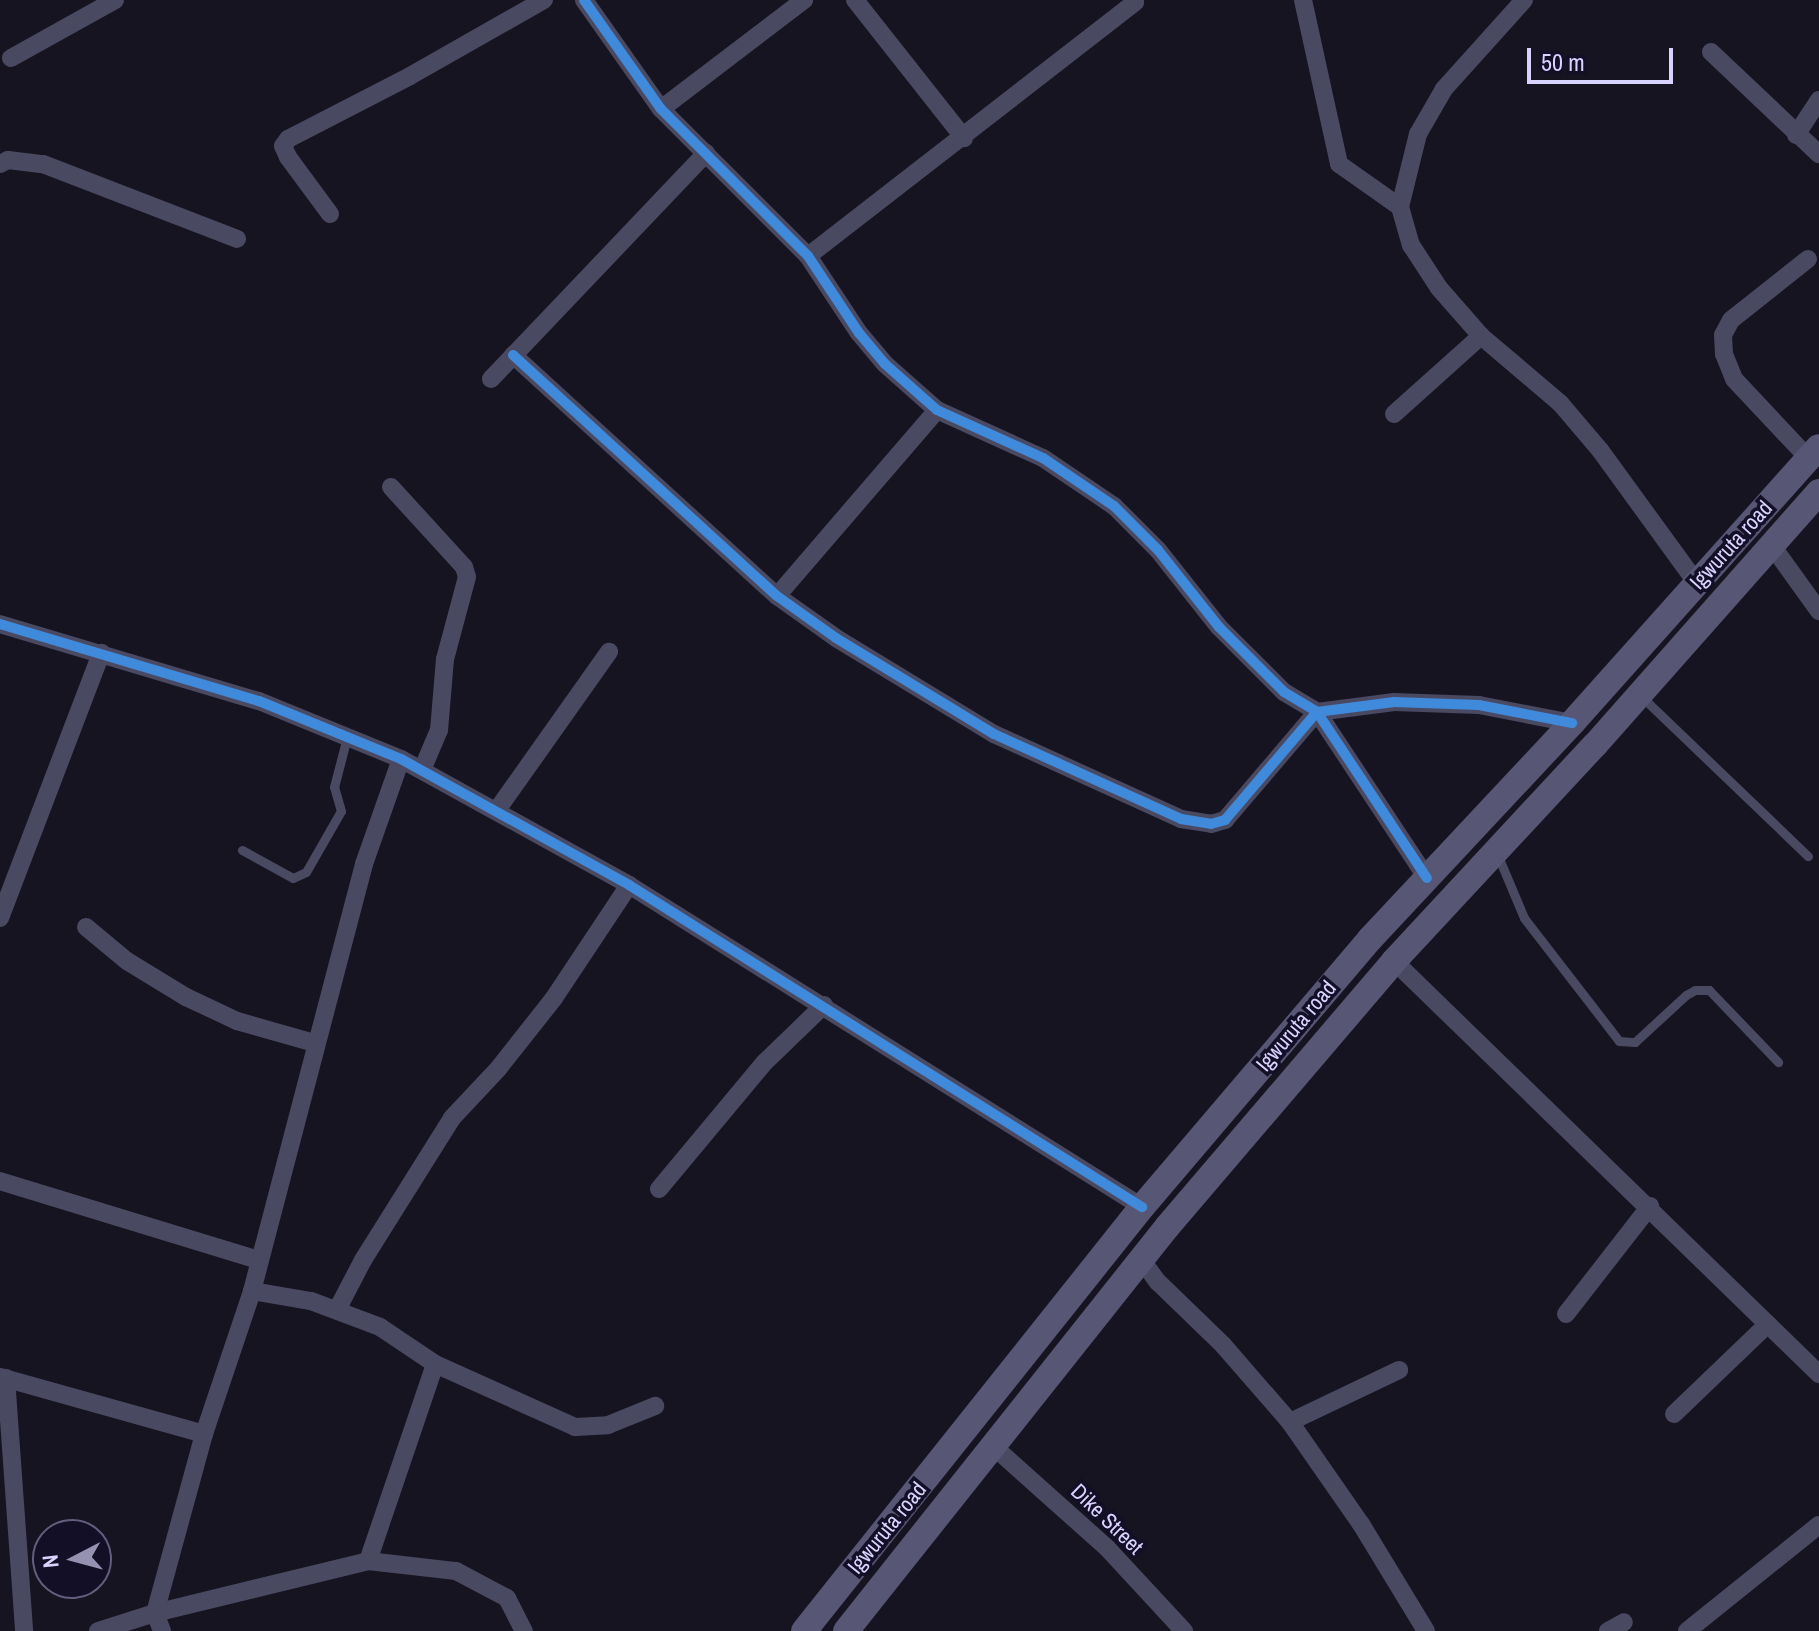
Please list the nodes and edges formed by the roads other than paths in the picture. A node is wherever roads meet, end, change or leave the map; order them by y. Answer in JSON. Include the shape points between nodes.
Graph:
{"nodes":[{"id":1,"x":115,"y":0,"type":"edge"},
{"id":2,"x":544,"y":0,"type":"edge"},
{"id":3,"x":584,"y":0,"type":"edge"},
{"id":4,"x":804,"y":0,"type":"edge"},
{"id":5,"x":855,"y":0,"type":"edge"},
{"id":6,"x":1303,"y":0,"type":"edge"},
{"id":7,"x":1524,"y":0,"type":"edge"},
{"id":8,"x":1135,"y":2,"type":"dead end"},
{"id":9,"x":1711,"y":52,"type":"dead end"},
{"id":10,"x":11,"y":58,"type":"dead end"},
{"id":11,"x":1819,"y":100,"type":"edge"},
{"id":12,"x":661,"y":109,"type":"junction"},
{"id":13,"x":1796,"y":135,"type":"junction"},
{"id":14,"x":964,"y":138,"type":"junction"},
{"id":15,"x":706,"y":153,"type":"junction"},
{"id":16,"x":1819,"y":154,"type":"edge"},
{"id":17,"x":0,"y":164,"type":"edge"},
{"id":18,"x":1400,"y":207,"type":"junction"},
{"id":19,"x":330,"y":214,"type":"dead end"},
{"id":20,"x":237,"y":239,"type":"dead end"},
{"id":21,"x":808,"y":256,"type":"junction"},
{"id":22,"x":1808,"y":259,"type":"dead end"},
{"id":23,"x":1481,"y":336,"type":"junction"},
{"id":24,"x":513,"y":355,"type":"junction"},
{"id":25,"x":491,"y":379,"type":"dead end"},
{"id":26,"x":937,"y":410,"type":"junction"},
{"id":27,"x":1394,"y":414,"type":"dead end"},
{"id":28,"x":1814,"y":453,"type":"edge"},
{"id":29,"x":391,"y":487,"type":"dead end"},
{"id":30,"x":1819,"y":492,"type":"edge"},
{"id":31,"x":1773,"y":547,"type":"junction"},
{"id":32,"x":1696,"y":582,"type":"junction"},
{"id":33,"x":777,"y":596,"type":"junction"},
{"id":34,"x":1819,"y":611,"type":"edge"},
{"id":35,"x":0,"y":624,"type":"edge"},
{"id":36,"x":609,"y":652,"type":"dead end"},
{"id":37,"x":101,"y":653,"type":"junction"},
{"id":38,"x":1640,"y":695,"type":"junction"},
{"id":39,"x":1317,"y":712,"type":"junction"},
{"id":40,"x":1572,"y":723,"type":"junction"},
{"id":41,"x":347,"y":737,"type":"junction"},
{"id":42,"x":401,"y":759,"type":"junction"},
{"id":43,"x":422,"y":770,"type":"junction"},
{"id":44,"x":497,"y":810,"type":"junction"},
{"id":45,"x":242,"y":850,"type":"dead end"},
{"id":46,"x":1496,"y":851,"type":"junction"},
{"id":47,"x":1808,"y":856,"type":"dead end"},
{"id":48,"x":1427,"y":878,"type":"junction"},
{"id":49,"x":629,"y":885,"type":"junction"},
{"id":50,"x":0,"y":918,"type":"edge"},
{"id":51,"x":86,"y":927,"type":"dead end"},
{"id":52,"x":1394,"y":961,"type":"junction"},
{"id":53,"x":824,"y":1005,"type":"junction"},
{"id":54,"x":314,"y":1043,"type":"junction"},
{"id":55,"x":1778,"y":1062,"type":"dead end"},
{"id":56,"x":0,"y":1181,"type":"edge"},
{"id":57,"x":659,"y":1189,"type":"dead end"},
{"id":58,"x":1650,"y":1206,"type":"junction"},
{"id":59,"x":1142,"y":1207,"type":"junction"},
{"id":60,"x":1141,"y":1259,"type":"junction"},
{"id":61,"x":259,"y":1260,"type":"junction"},
{"id":62,"x":252,"y":1291,"type":"junction"},
{"id":63,"x":337,"y":1310,"type":"junction"},
{"id":64,"x":1566,"y":1314,"type":"dead end"},
{"id":65,"x":1768,"y":1324,"type":"junction"},
{"id":66,"x":435,"y":1364,"type":"junction"},
{"id":67,"x":1399,"y":1370,"type":"dead end"},
{"id":68,"x":1819,"y":1374,"type":"edge"},
{"id":69,"x":3,"y":1378,"type":"edge"},
{"id":70,"x":655,"y":1406,"type":"dead end"},
{"id":71,"x":1674,"y":1414,"type":"dead end"},
{"id":72,"x":1290,"y":1422,"type":"junction"},
{"id":73,"x":204,"y":1434,"type":"junction"},
{"id":74,"x":993,"y":1446,"type":"junction"},
{"id":75,"x":1819,"y":1525,"type":"edge"},
{"id":76,"x":368,"y":1561,"type":"junction"},
{"id":77,"x":155,"y":1613,"type":"junction"},
{"id":78,"x":851,"y":1629,"type":"edge"},
{"id":79,"x":24,"y":1631,"type":"edge"},
{"id":80,"x":98,"y":1631,"type":"edge"},
{"id":81,"x":162,"y":1631,"type":"edge"},
{"id":82,"x":524,"y":1631,"type":"edge"},
{"id":83,"x":804,"y":1631,"type":"edge"},
{"id":84,"x":1184,"y":1631,"type":"edge"},
{"id":85,"x":1426,"y":1631,"type":"edge"},
{"id":86,"x":1687,"y":1631,"type":"edge"}],
"edges":[{"from":1,"to":10,"type":"street"},
{"from":2,"to":19,"type":"street","via":[[288,139],[283,146],[288,157]]},
{"from":3,"to":12,"type":"street"},
{"from":4,"to":12,"type":"street"},
{"from":5,"to":14,"type":"street"},
{"from":6,"to":18,"type":"street","via":[[1339,164]]},
{"from":7,"to":18,"type":"street","via":[[1444,89],[1418,134]]},
{"from":8,"to":14,"type":"street"},
{"from":9,"to":13,"type":"street"},
{"from":11,"to":13,"type":"street"},
{"from":12,"to":15,"type":"street"},
{"from":13,"to":16,"type":"street"},
{"from":14,"to":21,"type":"street"},
{"from":15,"to":21,"type":"street"},
{"from":15,"to":24,"type":"street"},
{"from":17,"to":20,"type":"street","via":[[43,164]]},
{"from":18,"to":23,"type":"street","via":[[1411,245],[1439,288]]},
{"from":21,"to":26,"type":"street","via":[[859,333]]},
{"from":22,"to":28,"type":"street","via":[[1731,320],[1723,335],[1734,379]]},
{"from":23,"to":27,"type":"street"},
{"from":23,"to":32,"type":"street","via":[[1560,403]]},
{"from":24,"to":25,"type":"street"},
{"from":24,"to":33,"type":"street"},
{"from":26,"to":33,"type":"street"},
{"from":26,"to":39,"type":"street","via":[[1043,458],[1114,506],[1158,550],[1230,638],[1284,692]]},
{"from":28,"to":32,"type":"main road","name":"Igwuruta road"},
{"from":29,"to":43,"type":"street","via":[[464,567],[467,577],[445,659],[439,730]]},
{"from":30,"to":31,"type":"main road","name":"Igwuruta road"},
{"from":31,"to":34,"type":"street"},
{"from":31,"to":38,"type":"main road","name":"Igwuruta road"},
{"from":32,"to":40,"type":"main road","name":"Igwuruta road"},
{"from":33,"to":39,"type":"street","via":[[994,734],[1181,819],[1211,824],[1225,820]]},
{"from":35,"to":37,"type":"street"},
{"from":36,"to":44,"type":"street"},
{"from":37,"to":41,"type":"street","via":[[259,701]]},
{"from":37,"to":50,"type":"street"},
{"from":38,"to":46,"type":"main road","name":"Igwuruta road"},
{"from":38,"to":47,"type":"lane"},
{"from":39,"to":40,"type":"street","via":[[1394,702],[1479,705]]},
{"from":39,"to":48,"type":"street"},
{"from":40,"to":48,"type":"main road","name":"Igwuruta road"},
{"from":41,"to":42,"type":"street"},
{"from":41,"to":45,"type":"lane","via":[[334,787],[341,811],[306,872],[293,878]]},
{"from":42,"to":43,"type":"street"},
{"from":42,"to":54,"type":"street","via":[[364,864]]},
{"from":43,"to":44,"type":"street"},
{"from":44,"to":49,"type":"street"},
{"from":46,"to":52,"type":"main road","name":"Igwuruta road"},
{"from":46,"to":55,"type":"lane","via":[[1524,918],[1619,1041],[1635,1042],[1686,995],[1709,990]]},
{"from":48,"to":59,"type":"main road","name":"Igwuruta road"},
{"from":49,"to":53,"type":"street"},
{"from":49,"to":63,"type":"street","via":[[554,998],[452,1118]]},
{"from":51,"to":54,"type":"street","via":[[127,961],[186,997],[237,1021]]},
{"from":52,"to":58,"type":"street"},
{"from":52,"to":60,"type":"main road","name":"Igwuruta road"},
{"from":53,"to":57,"type":"street","via":[[765,1062]]},
{"from":53,"to":59,"type":"street"},
{"from":54,"to":61,"type":"street"},
{"from":56,"to":61,"type":"street"},
{"from":58,"to":64,"type":"street"},
{"from":58,"to":65,"type":"street"},
{"from":59,"to":83,"type":"main road","name":"Igwuruta road"},
{"from":60,"to":72,"type":"street"},
{"from":60,"to":74,"type":"main road","name":"Igwuruta road"},
{"from":61,"to":62,"type":"street"},
{"from":62,"to":63,"type":"street"},
{"from":62,"to":73,"type":"street"},
{"from":63,"to":66,"type":"street","via":[[380,1327]]},
{"from":65,"to":68,"type":"street"},
{"from":65,"to":71,"type":"street"},
{"from":66,"to":70,"type":"street","via":[[575,1427],[608,1425]]},
{"from":66,"to":76,"type":"street"},
{"from":67,"to":72,"type":"street"},
{"from":69,"to":73,"type":"street"},
{"from":69,"to":79,"type":"street"},
{"from":72,"to":85,"type":"street"},
{"from":73,"to":77,"type":"street"},
{"from":74,"to":78,"type":"main road","name":"Igwuruta road"},
{"from":74,"to":84,"type":"street","name":"Dike Street","via":[[1108,1549]]},
{"from":75,"to":86,"type":"street"},
{"from":76,"to":77,"type":"street"},
{"from":76,"to":82,"type":"street","via":[[456,1571],[507,1598]]},
{"from":77,"to":80,"type":"street"},
{"from":77,"to":81,"type":"street"}]}
